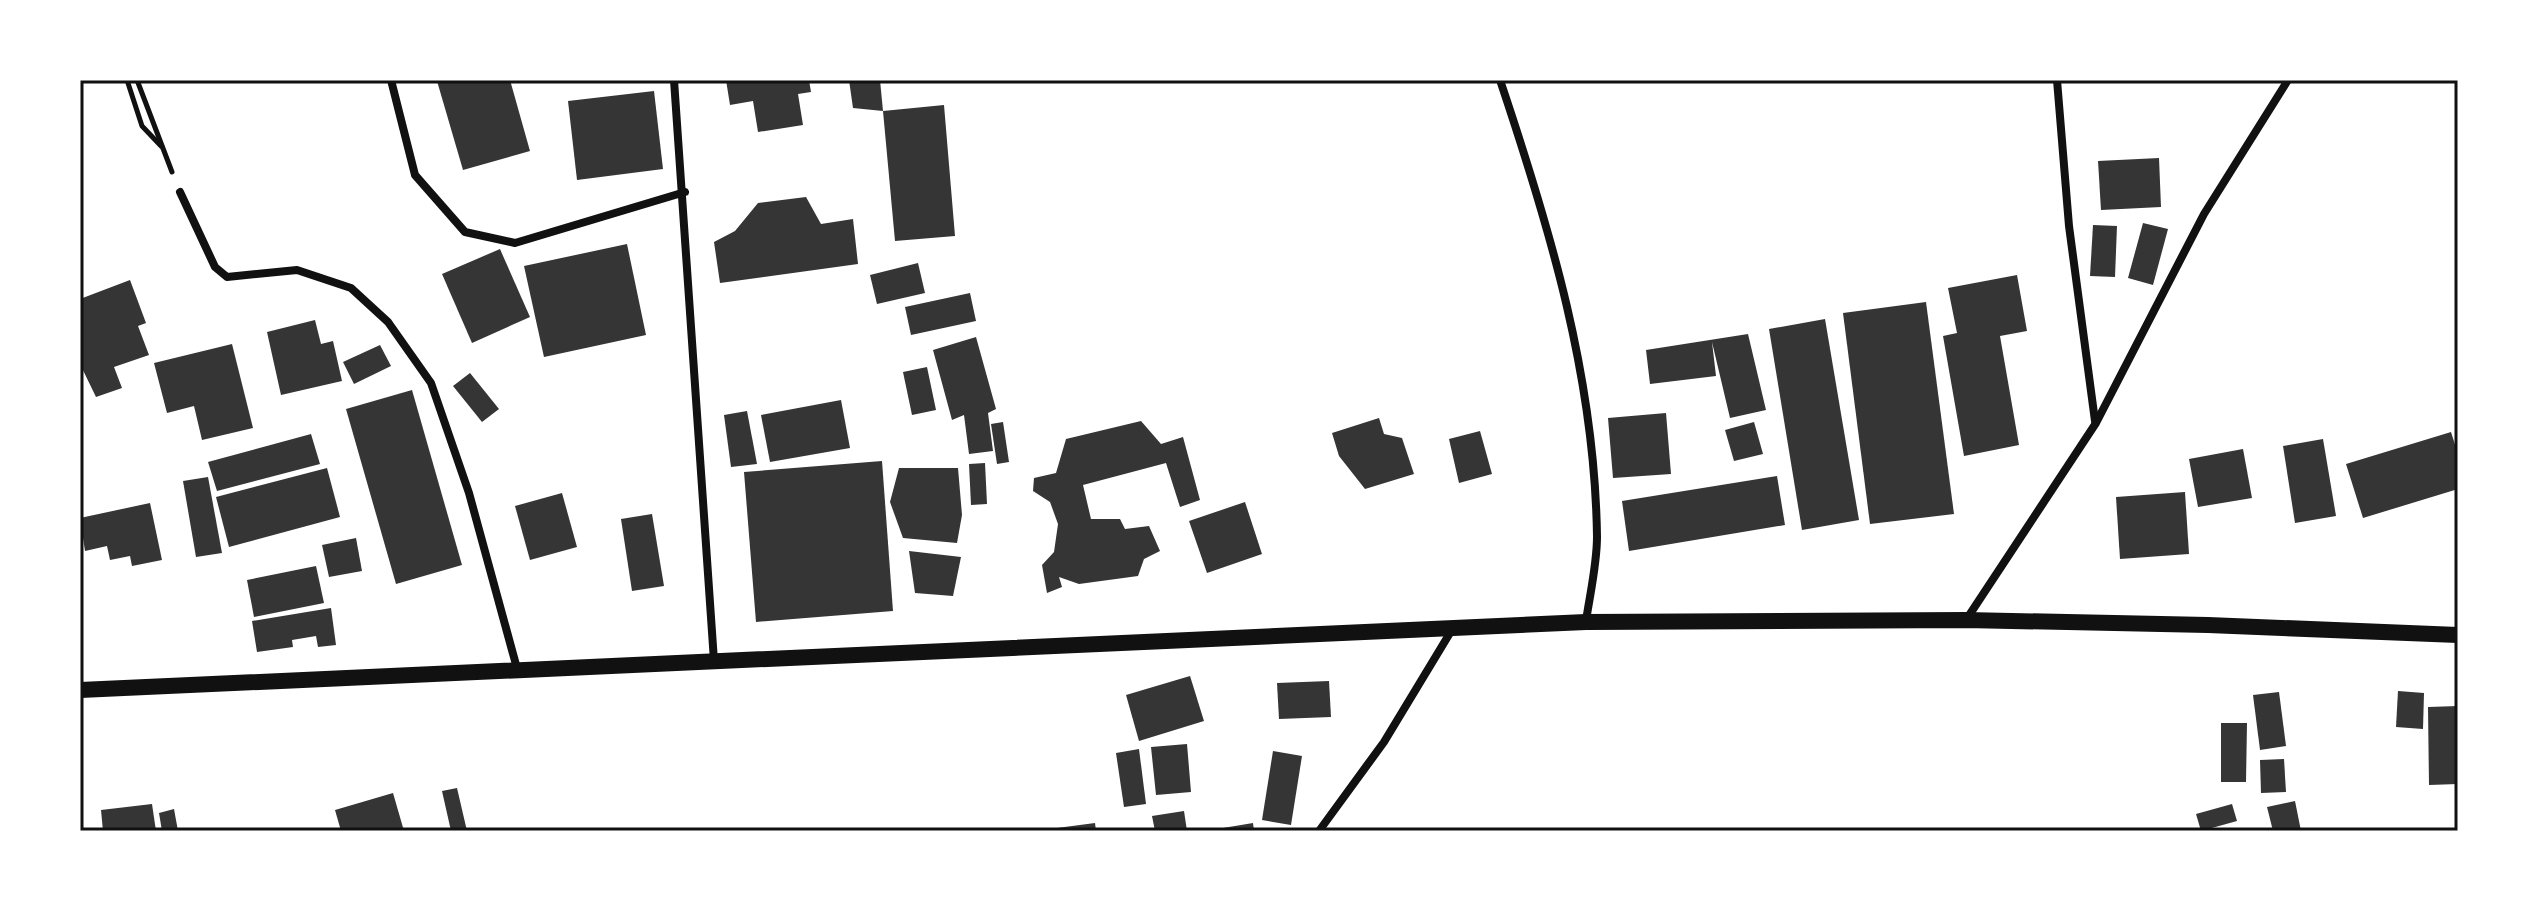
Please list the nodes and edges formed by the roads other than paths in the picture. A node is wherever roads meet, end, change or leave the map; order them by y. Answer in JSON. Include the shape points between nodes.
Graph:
{"nodes":[{"id":1,"x":391,"y":80,"type":"edge"},
{"id":2,"x":674,"y":80,"type":"edge"},
{"id":3,"x":1500,"y":80,"type":"edge"},
{"id":4,"x":2057,"y":80,"type":"edge"},
{"id":5,"x":2288,"y":80,"type":"edge"},
{"id":6,"x":180,"y":192,"type":"road end"},
{"id":7,"x":685,"y":192,"type":"junction"},
{"id":8,"x":2096,"y":423,"type":"junction"},
{"id":9,"x":1966,"y":620,"type":"junction"},
{"id":10,"x":1586,"y":622,"type":"junction"},
{"id":11,"x":1453,"y":627,"type":"junction"},
{"id":12,"x":2458,"y":635,"type":"edge"},
{"id":13,"x":714,"y":661,"type":"junction"},
{"id":14,"x":518,"y":673,"type":"junction"},
{"id":15,"x":80,"y":690,"type":"edge"},
{"id":16,"x":1319,"y":831,"type":"edge"}],
"edges":[{"from":1,"to":7,"type":"street","via":[[415,175],[465,232],[515,243]]},
{"from":2,"to":7,"type":"street"},
{"from":3,"to":10,"type":"street","via":[[1568,305],[1589,412],[1597,540]]},
{"from":4,"to":8,"type":"street","via":[[2069,226]]},
{"from":5,"to":8,"type":"street","via":[[2204,214]]},
{"from":6,"to":14,"type":"street","via":[[215,267],[227,277],[297,270],[351,288],[388,322],[431,383],[469,493]]},
{"from":7,"to":13,"type":"street"},
{"from":8,"to":9,"type":"street"},
{"from":9,"to":10,"type":"main road"},
{"from":9,"to":12,"type":"main road"},
{"from":10,"to":11,"type":"main road"},
{"from":11,"to":13,"type":"main road"},
{"from":11,"to":16,"type":"street","via":[[1384,742]]},
{"from":13,"to":14,"type":"main road"},
{"from":14,"to":15,"type":"main road"}]}
